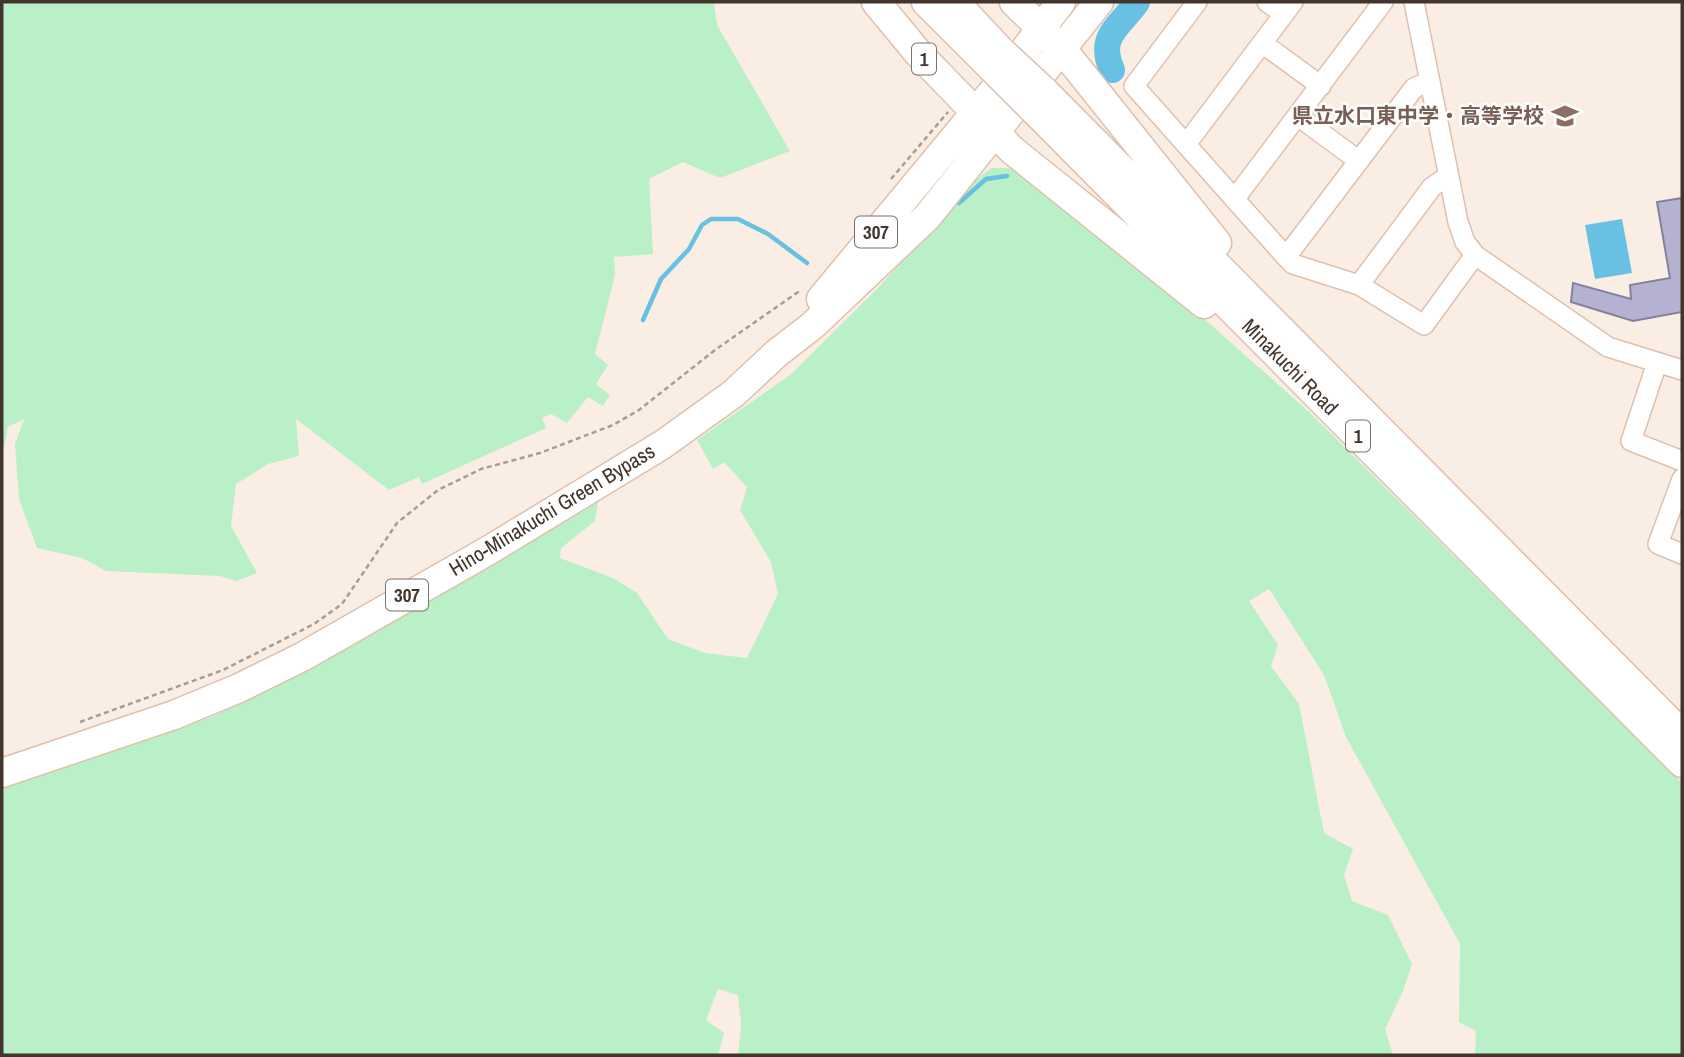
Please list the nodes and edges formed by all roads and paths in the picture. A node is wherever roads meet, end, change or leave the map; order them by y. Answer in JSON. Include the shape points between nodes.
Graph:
{"nodes":[{"id":1,"x":876,"y":2,"type":"edge"},
{"id":2,"x":926,"y":2,"type":"edge"},
{"id":3,"x":954,"y":2,"type":"edge"},
{"id":4,"x":1014,"y":2,"type":"edge"},
{"id":5,"x":1061,"y":2,"type":"edge"},
{"id":6,"x":1099,"y":2,"type":"edge"},
{"id":7,"x":1197,"y":2,"type":"edge"},
{"id":8,"x":1267,"y":2,"type":"edge"},
{"id":9,"x":1384,"y":2,"type":"edge"},
{"id":10,"x":1414,"y":2,"type":"edge"},
{"id":11,"x":1288,"y":8,"type":"edge"},
{"id":12,"x":1041,"y":27,"type":"junction"},
{"id":13,"x":1262,"y":44,"type":"junction"},
{"id":14,"x":1062,"y":49,"type":"junction"},
{"id":15,"x":997,"y":60,"type":"junction"},
{"id":16,"x":1430,"y":81,"type":"junction"},
{"id":17,"x":1321,"y":86,"type":"junction"},
{"id":18,"x":1039,"y":100,"type":"junction"},
{"id":19,"x":1298,"y":116,"type":"junction"},
{"id":20,"x":985,"y":122,"type":"junction"},
{"id":21,"x":1187,"y":143,"type":"junction"},
{"id":22,"x":1359,"y":162,"type":"junction"},
{"id":23,"x":1031,"y":165,"type":"junction"},
{"id":24,"x":965,"y":169,"type":"junction"},
{"id":25,"x":1448,"y":176,"type":"junction"},
{"id":26,"x":883,"y":188,"type":"dead end"},
{"id":27,"x":1236,"y":197,"type":"junction"},
{"id":28,"x":1475,"y":255,"type":"junction"},
{"id":29,"x":1286,"y":257,"type":"junction"},
{"id":30,"x":808,"y":282,"type":"dead end"},
{"id":31,"x":1359,"y":285,"type":"junction"},
{"id":32,"x":777,"y":353,"type":"junction"},
{"id":33,"x":1304,"y":353,"type":"junction"},
{"id":34,"x":1657,"y":363,"type":"junction"},
{"id":35,"x":1682,"y":370,"type":"edge"},
{"id":36,"x":1305,"y":382,"type":"junction"},
{"id":37,"x":1682,"y":461,"type":"edge"},
{"id":38,"x":1682,"y":479,"type":"edge"},
{"id":39,"x":1682,"y":554,"type":"edge"},
{"id":40,"x":70,"y":726,"type":"dead end"},
{"id":41,"x":1682,"y":734,"type":"edge"},
{"id":42,"x":1682,"y":763,"type":"edge"},
{"id":43,"x":2,"y":773,"type":"edge"}],
"edges":[{"from":1,"to":20,"type":"highway","number":"1"},
{"from":2,"to":15,"type":"highway","name":"Minakuchi Road","number":"1"},
{"from":3,"to":15,"type":"highway","name":"Minakuchi Road","number":"1"},
{"from":4,"to":12,"type":"highway","number":"1"},
{"from":5,"to":12,"type":"highway","number":"307"},
{"from":6,"to":14,"type":"highway","number":"307"},
{"from":7,"to":21,"type":"street","via":[[1134,86]]},
{"from":8,"to":11,"type":"street"},
{"from":9,"to":17,"type":"street"},
{"from":10,"to":16,"type":"street"},
{"from":11,"to":13,"type":"street"},
{"from":12,"to":14,"type":"highway","number":"1"},
{"from":12,"to":20,"type":"highway","number":"307"},
{"from":13,"to":17,"type":"street"},
{"from":13,"to":21,"type":"street"},
{"from":14,"to":20,"type":"highway","number":"307"},
{"from":14,"to":33,"type":"highway","number":"1","via":[[1303,343]]},
{"from":15,"to":18,"type":"highway","name":"Minakuchi Road","number":"1","bridge":true},
{"from":16,"to":22,"type":"street","via":[[1414,88]]},
{"from":16,"to":25,"type":"street"},
{"from":17,"to":19,"type":"street"},
{"from":18,"to":33,"type":"highway","name":"Minakuchi Road","number":"1"},
{"from":18,"to":36,"type":"highway","name":"Minakuchi Road","number":"1"},
{"from":19,"to":22,"type":"street"},
{"from":19,"to":27,"type":"street"},
{"from":20,"to":23,"type":"highway","number":"1"},
{"from":20,"to":24,"type":"highway","name":"Hino-Minakuchi Green Bypass","number":"307"},
{"from":20,"to":26,"type":"path","via":[[951,110]]},
{"from":20,"to":32,"type":"highway","name":"Hino-Minakuchi Green Bypass","number":"307","via":[[780,344]]},
{"from":21,"to":27,"type":"street"},
{"from":22,"to":29,"type":"street"},
{"from":23,"to":24,"type":"highway","via":[[1000,157]]},
{"from":23,"to":36,"type":"highway","number":"1","via":[[1287,377]]},
{"from":24,"to":32,"type":"highway","name":"Hino-Minakuchi Green Bypass","number":"307","via":[[928,217]]},
{"from":25,"to":28,"type":"street","via":[[1458,222]]},
{"from":25,"to":31,"type":"street","via":[[1432,187]]},
{"from":27,"to":29,"type":"street"},
{"from":28,"to":31,"type":"street","via":[[1424,325]]},
{"from":28,"to":34,"type":"street","via":[[1608,347]]},
{"from":29,"to":31,"type":"street","via":[[1293,264]]},
{"from":30,"to":40,"type":"path","via":[[800,293],[613,425],[481,469],[438,489],[397,523],[342,604],[314,624],[223,670]]},
{"from":32,"to":43,"type":"highway","name":"Hino-Minakuchi Green Bypass","number":"307","via":[[733,394],[662,445],[302,657],[174,715]]},
{"from":33,"to":41,"type":"highway","name":"Minakuchi Road","number":"1"},
{"from":34,"to":35,"type":"street"},
{"from":34,"to":37,"type":"street","via":[[1630,441]]},
{"from":36,"to":42,"type":"highway","name":"Minakuchi Road","number":"1"},
{"from":38,"to":39,"type":"street","via":[[1658,544]]}]}
